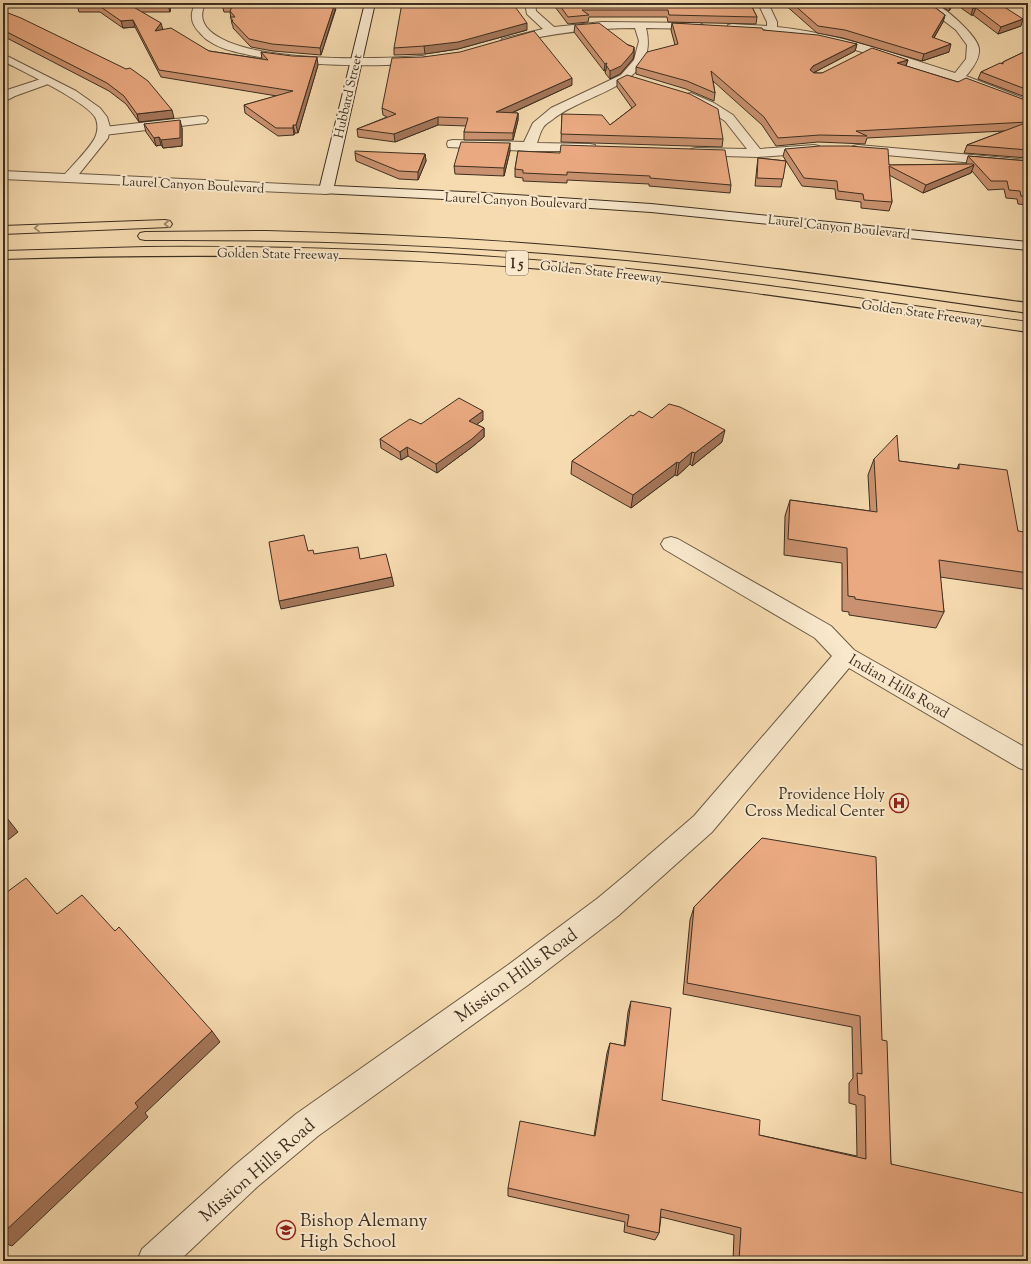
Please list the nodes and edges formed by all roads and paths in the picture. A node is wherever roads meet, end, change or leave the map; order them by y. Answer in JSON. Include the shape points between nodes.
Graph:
{"nodes":[{"id":1,"x":201,"y":3,"type":"edge"},
{"id":2,"x":370,"y":3,"type":"edge"},
{"id":3,"x":530,"y":3,"type":"edge"},
{"id":4,"x":763,"y":3,"type":"edge"},
{"id":5,"x":926,"y":3,"type":"edge"},
{"id":6,"x":640,"y":25,"type":"junction"},
{"id":7,"x":772,"y":28,"type":"junction"},
{"id":8,"x":551,"y":30,"type":"junction"},
{"id":9,"x":492,"y":45,"type":"edge"},
{"id":10,"x":869,"y":50,"type":"junction"},
{"id":11,"x":3,"y":57,"type":"edge"},
{"id":12,"x":856,"y":57,"type":"edge"},
{"id":13,"x":430,"y":58,"type":"edge"},
{"id":14,"x":355,"y":61,"type":"junction"},
{"id":15,"x":625,"y":77,"type":"junction"},
{"id":16,"x":957,"y":78,"type":"junction"},
{"id":17,"x":47,"y":81,"type":"junction"},
{"id":18,"x":638,"y":81,"type":"edge"},
{"id":19,"x":679,"y":92,"type":"edge"},
{"id":20,"x":3,"y":98,"type":"edge"},
{"id":21,"x":1028,"y":104,"type":"edge"},
{"id":22,"x":202,"y":120,"type":"dead end"},
{"id":23,"x":104,"y":131,"type":"junction"},
{"id":24,"x":453,"y":144,"type":"dead end"},
{"id":25,"x":529,"y":147,"type":"junction"},
{"id":26,"x":825,"y":148,"type":"edge"},
{"id":27,"x":847,"y":148,"type":"edge"},
{"id":28,"x":600,"y":149,"type":"edge"},
{"id":29,"x":687,"y":151,"type":"edge"},
{"id":30,"x":757,"y":153,"type":"junction"},
{"id":31,"x":1028,"y":164,"type":"edge"},
{"id":32,"x":3,"y":175,"type":"edge"},
{"id":33,"x":70,"y":177,"type":"junction"},
{"id":34,"x":326,"y":190,"type":"junction"},
{"id":35,"x":3,"y":230,"type":"edge"},
{"id":36,"x":3,"y":240,"type":"edge"},
{"id":37,"x":1028,"y":246,"type":"edge"},
{"id":38,"x":3,"y":247,"type":"edge"},
{"id":39,"x":3,"y":255,"type":"edge"},
{"id":40,"x":1028,"y":296,"type":"edge"},
{"id":41,"x":1028,"y":308,"type":"edge"},
{"id":42,"x":1028,"y":317,"type":"edge"},
{"id":43,"x":1028,"y":327,"type":"edge"},
{"id":44,"x":671,"y":544,"type":"dead end"},
{"id":45,"x":846,"y":656,"type":"junction"},
{"id":46,"x":1028,"y":761,"type":"edge"},
{"id":47,"x":154,"y":1261,"type":"edge"}],
"edges":[{"from":1,"to":14,"type":"street","via":[[196,10],[197,21],[201,31],[216,42],[261,55]]},
{"from":2,"to":14,"type":"street","name":"Hubbard Street"},
{"from":3,"to":8,"type":"street","via":[[531,12]]},
{"from":4,"to":7,"type":"street","via":[[772,22]]},
{"from":5,"to":16,"type":"street","via":[[966,35],[973,46],[972,59]]},
{"from":6,"to":7,"type":"street"},
{"from":6,"to":8,"type":"street","via":[[592,25]]},
{"from":6,"to":15,"type":"street","via":[[644,41],[639,61]]},
{"from":7,"to":10,"type":"street"},
{"from":8,"to":9,"type":"street","via":[[527,34]]},
{"from":10,"to":12,"type":"street"},
{"from":10,"to":16,"type":"street"},
{"from":11,"to":17,"type":"street"},
{"from":13,"to":14,"type":"street"},
{"from":14,"to":34,"type":"street","name":"Hubbard Street"},
{"from":15,"to":18,"type":"street"},
{"from":15,"to":25,"type":"street","via":[[555,111],[537,126]]},
{"from":16,"to":21,"type":"street"},
{"from":17,"to":20,"type":"street"},
{"from":17,"to":23,"type":"street","via":[[88,104],[101,116]]},
{"from":19,"to":30,"type":"street","via":[[729,118]]},
{"from":22,"to":23,"type":"street"},
{"from":23,"to":33,"type":"street","via":[[102,138]]},
{"from":24,"to":25,"type":"street"},
{"from":25,"to":28,"type":"street"},
{"from":26,"to":30,"type":"street"},
{"from":27,"to":31,"type":"street"},
{"from":29,"to":30,"type":"street"},
{"from":32,"to":33,"type":"street","name":"Laurel Canyon Boulevard"},
{"from":33,"to":34,"type":"street","name":"Laurel Canyon Boulevard"},
{"from":34,"to":37,"type":"street","name":"Laurel Canyon Boulevard","via":[[650,208]]},
{"from":40,"to":35,"type":"highway","name":"Golden State Freeway","number":"I 5","one_way":true,"via":[[738,258],[495,234],[400,229],[161,224]]},
{"from":36,"to":41,"type":"highway","via":[[254,235],[502,246],[627,256]]},
{"from":38,"to":42,"type":"highway","via":[[132,242],[310,243],[490,252],[662,268]]},
{"from":39,"to":43,"type":"highway","name":"Golden State Freeway","number":"I 5","via":[[141,250],[280,252],[500,262],[719,283]]},
{"from":44,"to":45,"type":"street","name":"Indian Hills Road","via":[[823,632]]},
{"from":45,"to":46,"type":"street","name":"Indian Hills Road"},
{"from":45,"to":47,"type":"street","name":"Mission Hills Road","via":[[703,824],[649,872],[608,907],[518,975],[307,1126],[246,1176]]}]}
